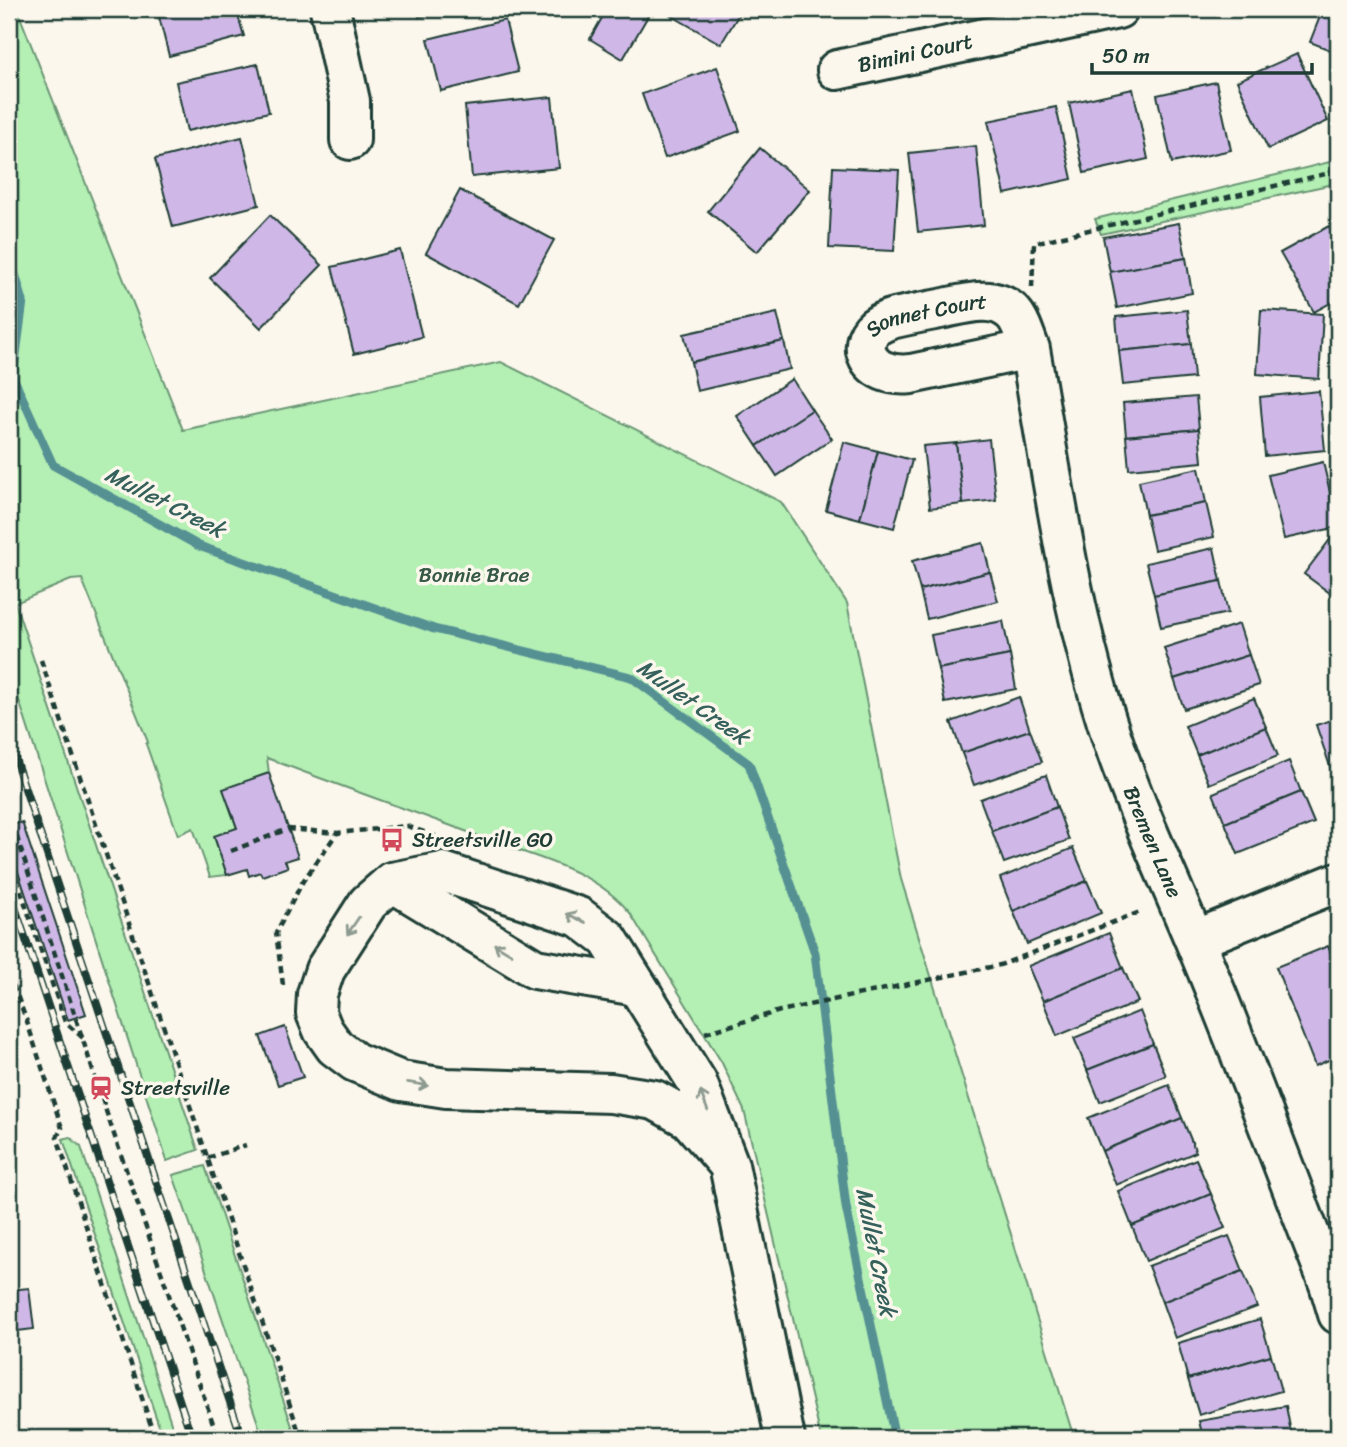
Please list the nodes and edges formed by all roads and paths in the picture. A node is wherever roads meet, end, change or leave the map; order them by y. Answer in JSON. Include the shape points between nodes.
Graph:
{"nodes":[{"id":1,"x":330,"y":9,"type":"edge"},
{"id":2,"x":1118,"y":9,"type":"edge"},
{"id":3,"x":836,"y":70,"type":"dead end"},
{"id":4,"x":350,"y":140,"type":"dead end"},
{"id":5,"x":1338,"y":171,"type":"edge"},
{"id":6,"x":1032,"y":296,"type":"dead end"},
{"id":7,"x":1030,"y":349,"type":"dead end"},
{"id":8,"x":41,"y":660,"type":"dead end"},
{"id":9,"x":9,"y":813,"type":"edge"},
{"id":10,"x":445,"y":839,"type":"dead end"},
{"id":11,"x":231,"y":851,"type":"dead end"},
{"id":12,"x":9,"y":856,"type":"edge"},
{"id":13,"x":392,"y":882,"type":"junction"},
{"id":14,"x":1338,"y":882,"type":"edge"},
{"id":15,"x":1140,"y":912,"type":"dead end"},
{"id":16,"x":1195,"y":940,"type":"junction"},
{"id":17,"x":9,"y":974,"type":"edge"},
{"id":18,"x":637,"y":986,"type":"junction"},
{"id":19,"x":698,"y":1035,"type":"dead end"},
{"id":20,"x":83,"y":1039,"type":"junction"},
{"id":21,"x":246,"y":1144,"type":"dead end"},
{"id":22,"x":208,"y":1158,"type":"junction"},
{"id":23,"x":729,"y":1165,"type":"junction"},
{"id":24,"x":1335,"y":1293,"type":"edge"},
{"id":25,"x":155,"y":1438,"type":"edge"},
{"id":26,"x":218,"y":1438,"type":"edge"},
{"id":27,"x":301,"y":1438,"type":"edge"},
{"id":28,"x":785,"y":1438,"type":"edge"}],
"edges":[{"from":1,"to":4,"type":"street","via":[[349,101]]},
{"from":2,"to":3,"type":"street","name":"Bimini Court"},
{"from":5,"to":6,"type":"path","via":[[1034,243]]},
{"from":7,"to":16,"type":"street","name":"Bremen Lane","via":[[1093,674],[1142,817]]},
{"from":8,"to":22,"type":"path"},
{"from":9,"to":20,"type":"path"},
{"from":10,"to":11,"type":"path","via":[[407,826],[337,833],[288,829]]},
{"from":12,"to":20,"type":"path","via":[[65,1022]]},
{"from":18,"to":13,"type":"street","one_way":true,"via":[[535,969]]},
{"from":18,"to":13,"type":"street","one_way":true,"via":[[608,939],[579,917],[443,872]]},
{"from":13,"to":23,"type":"street","one_way":true,"via":[[368,903],[325,970],[316,1013],[335,1047],[355,1062],[401,1081],[446,1088],[611,1093],[655,1100],[689,1119]]},
{"from":14,"to":16,"type":"street"},
{"from":15,"to":19,"type":"path","via":[[1000,965],[780,1011]]},
{"from":16,"to":24,"type":"street","name":"Bremen Lane"},
{"from":17,"to":25,"type":"path","via":[[62,1128],[57,1137]]},
{"from":23,"to":18,"type":"street","one_way":true,"via":[[697,1082]]},
{"from":20,"to":26,"type":"path"},
{"from":21,"to":22,"type":"path"},
{"from":22,"to":27,"type":"path"},
{"from":23,"to":28,"type":"street"}]}
